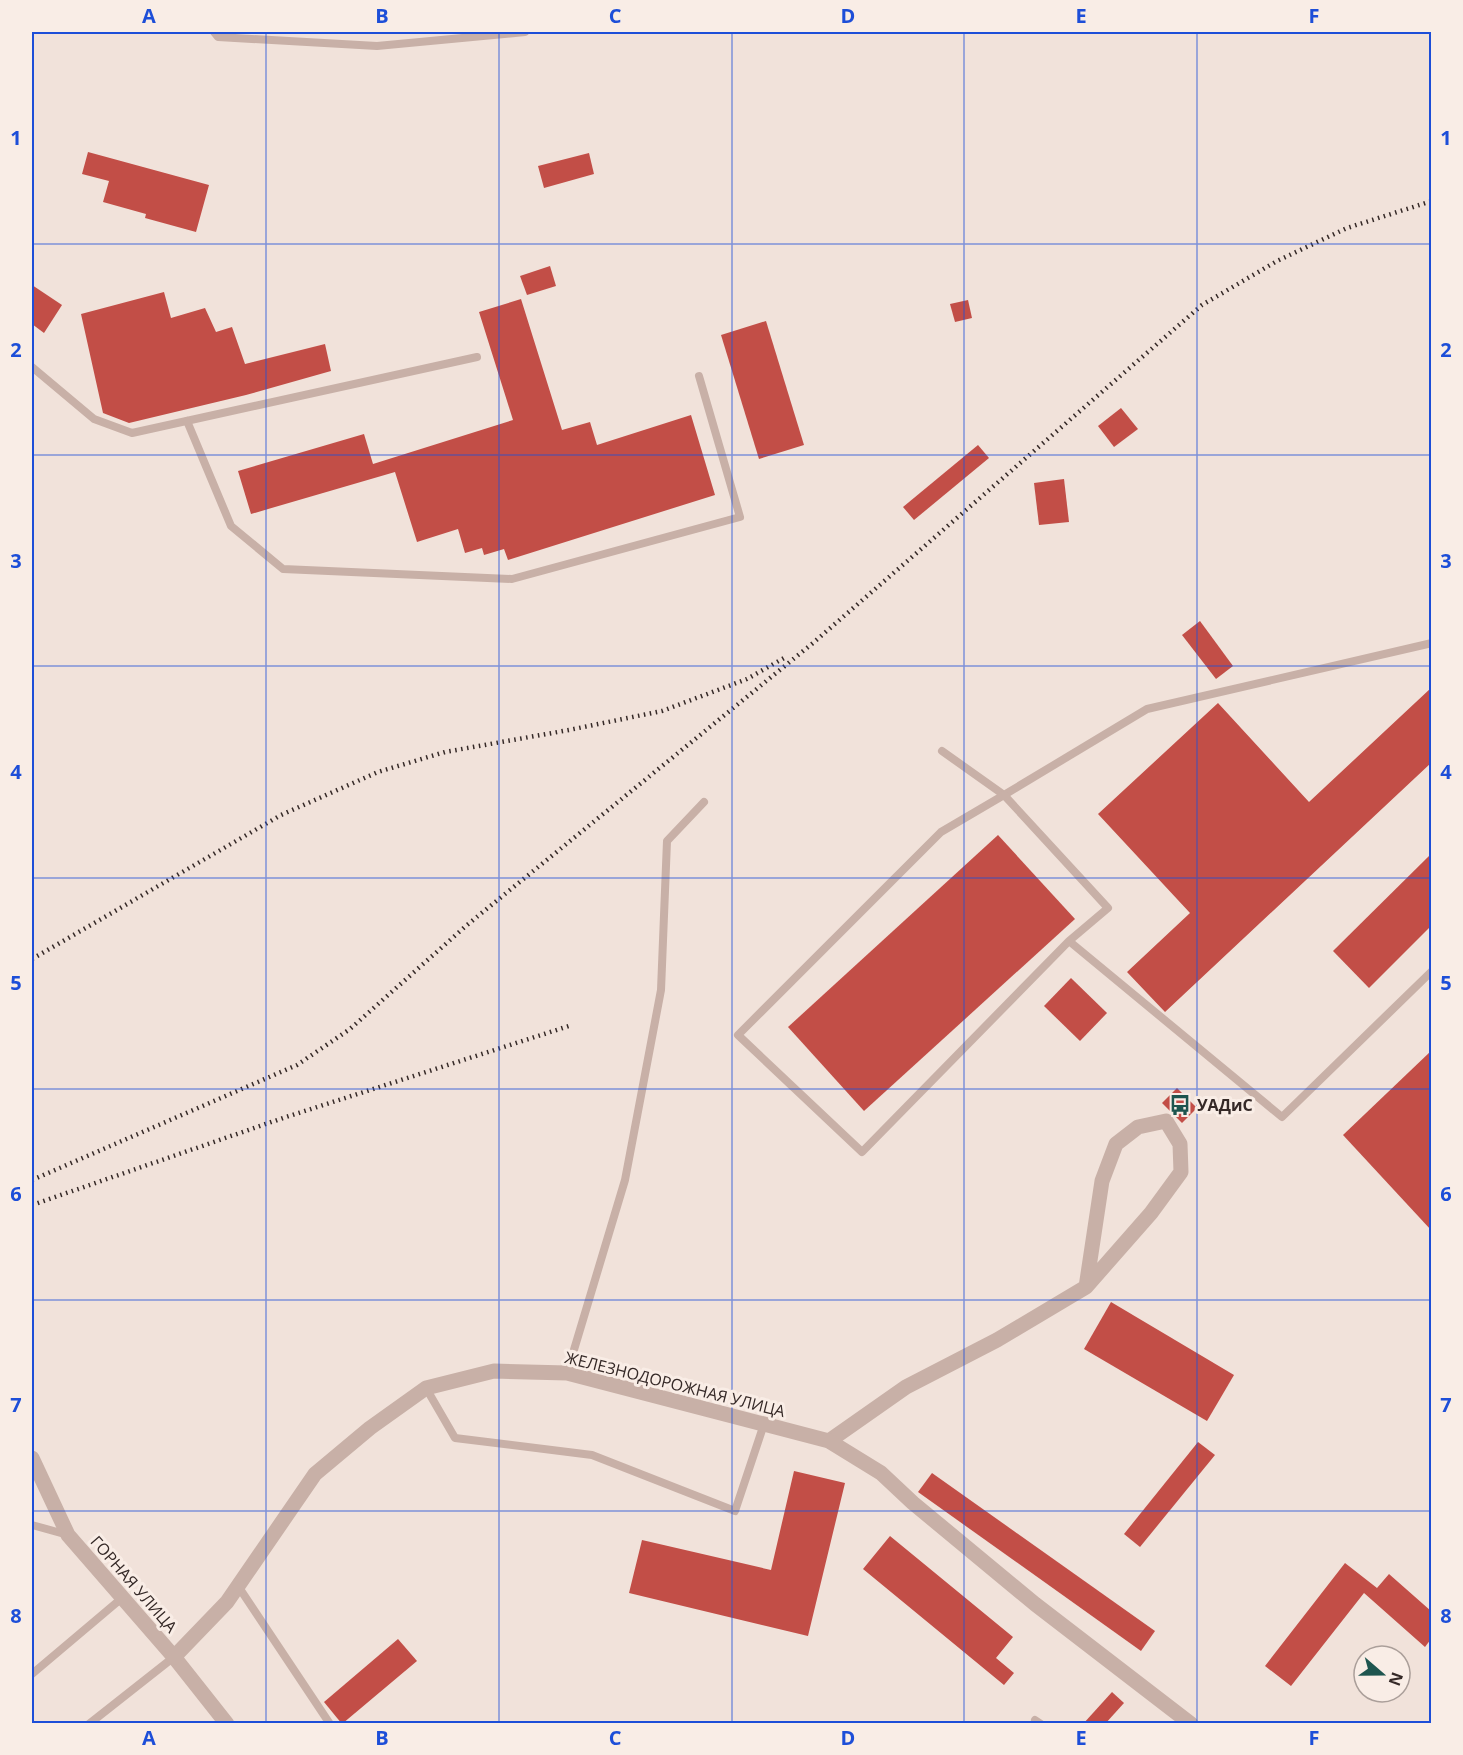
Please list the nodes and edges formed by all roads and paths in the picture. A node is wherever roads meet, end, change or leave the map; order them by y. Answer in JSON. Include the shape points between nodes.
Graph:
{"nodes":[{"id":1,"x":214,"y":32,"type":"edge"},
{"id":2,"x":525,"y":32,"type":"edge"},
{"id":3,"x":477,"y":357,"type":"dead end"},
{"id":4,"x":32,"y":367,"type":"edge"},
{"id":5,"x":699,"y":376,"type":"dead end"},
{"id":6,"x":188,"y":421,"type":"junction"},
{"id":7,"x":1431,"y":644,"type":"edge"},
{"id":8,"x":942,"y":750,"type":"dead end"},
{"id":9,"x":1004,"y":795,"type":"junction"},
{"id":10,"x":704,"y":802,"type":"dead end"},
{"id":11,"x":1069,"y":941,"type":"junction"},
{"id":12,"x":1431,"y":971,"type":"edge"},
{"id":13,"x":1086,"y":1287,"type":"junction"},
{"id":14,"x":567,"y":1373,"type":"junction"},
{"id":15,"x":426,"y":1388,"type":"junction"},
{"id":16,"x":764,"y":1424,"type":"junction"},
{"id":17,"x":829,"y":1441,"type":"junction"},
{"id":18,"x":32,"y":1458,"type":"edge"},
{"id":19,"x":32,"y":1525,"type":"edge"},
{"id":20,"x":68,"y":1535,"type":"junction"},
{"id":21,"x":238,"y":1586,"type":"junction"},
{"id":22,"x":122,"y":1598,"type":"junction"},
{"id":23,"x":174,"y":1657,"type":"junction"},
{"id":24,"x":32,"y":1674,"type":"edge"},
{"id":25,"x":88,"y":1724,"type":"edge"},
{"id":26,"x":227,"y":1724,"type":"edge"},
{"id":27,"x":330,"y":1724,"type":"edge"},
{"id":28,"x":1191,"y":1724,"type":"edge"}],
"edges":[{"from":1,"to":2,"type":"lane","via":[[218,37],[377,46]]},
{"from":3,"to":6,"type":"lane"},
{"from":4,"to":6,"type":"lane","via":[[94,419],[132,433]]},
{"from":5,"to":6,"type":"lane","via":[[740,517],[512,579],[283,569],[231,526]]},
{"from":7,"to":9,"type":"lane","via":[[1147,709]]},
{"from":8,"to":9,"type":"lane"},
{"from":9,"to":11,"type":"lane","via":[[1108,908]]},
{"from":9,"to":11,"type":"lane","via":[[941,832],[738,1035],[862,1152]]},
{"from":10,"to":14,"type":"lane","via":[[667,841],[659,1001],[625,1180]]},
{"from":11,"to":12,"type":"lane","via":[[1282,1118]]},
{"from":13,"to":13,"type":"street","via":[[1151,1214],[1180,1172],[1180,1144],[1166,1121],[1138,1127],[1116,1144],[1102,1181]]},
{"from":13,"to":17,"type":"street","via":[[997,1340],[906,1387]]},
{"from":14,"to":15,"type":"street","name":"ЖЕЛЕЗНОДОРОЖНАЯ УЛИЦА","via":[[494,1371]]},
{"from":14,"to":16,"type":"street","name":"ЖЕЛЕЗНОДОРОЖНАЯ УЛИЦА"},
{"from":15,"to":16,"type":"lane","via":[[455,1438],[592,1455],[735,1511]]},
{"from":15,"to":21,"type":"street","name":"ЖЕЛЕЗНОДОРОЖНАЯ УЛИЦА","via":[[315,1474]]},
{"from":16,"to":17,"type":"street","name":"ЖЕЛЕЗНОДОРОЖНАЯ УЛИЦА"},
{"from":17,"to":28,"type":"street","name":"ЖЕЛЕЗНОДОРОЖНАЯ УЛИЦА","via":[[880,1473],[1035,1604]]},
{"from":18,"to":20,"type":"street","name":"ГОРНАЯ УЛИЦА"},
{"from":19,"to":20,"type":"lane"},
{"from":20,"to":22,"type":"street","name":"ГОРНАЯ УЛИЦА"},
{"from":21,"to":23,"type":"street","name":"ЖЕЛЕЗНОДОРОЖНАЯ УЛИЦА"},
{"from":21,"to":27,"type":"lane"},
{"from":22,"to":23,"type":"street","name":"ГОРНАЯ УЛИЦА"},
{"from":22,"to":24,"type":"lane"},
{"from":23,"to":25,"type":"lane"},
{"from":23,"to":26,"type":"street","name":"ГОРНАЯ УЛИЦА"}]}
